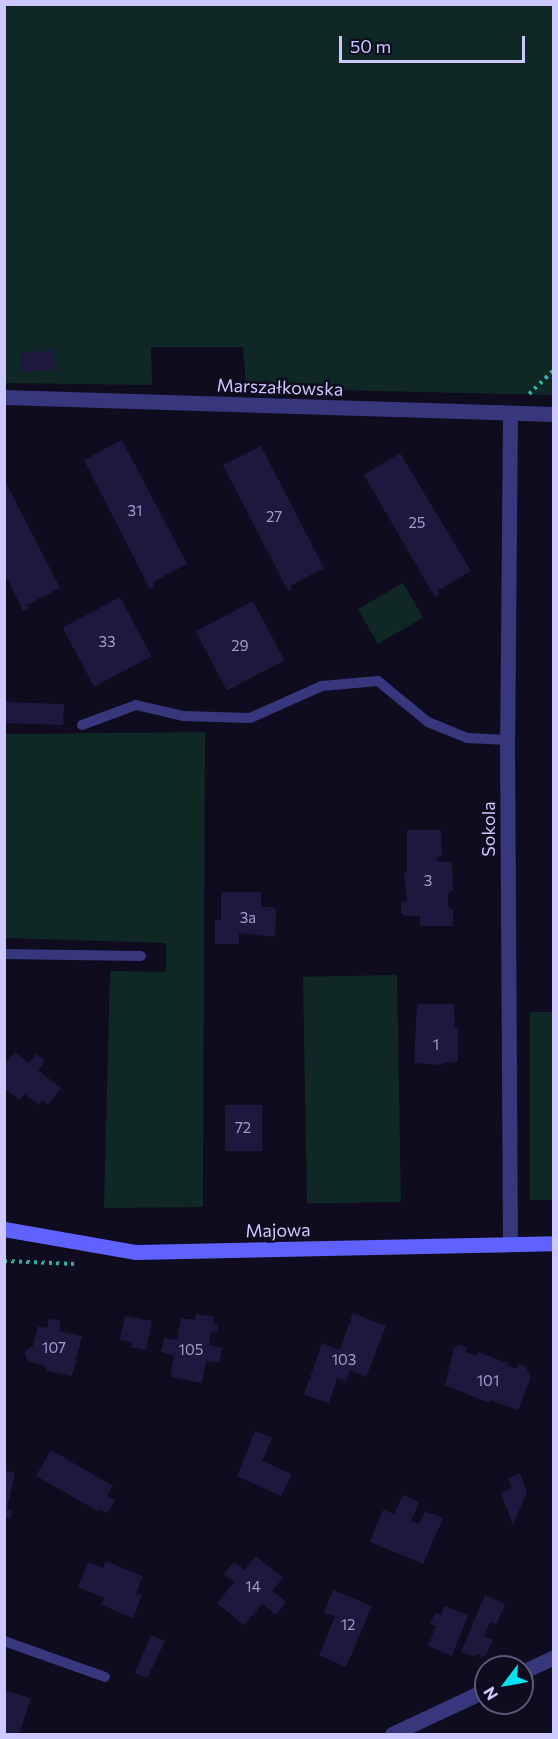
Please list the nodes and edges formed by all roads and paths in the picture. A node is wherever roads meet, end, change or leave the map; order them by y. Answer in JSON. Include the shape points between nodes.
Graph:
{"nodes":[{"id":1,"x":4,"y":397,"type":"edge"},
{"id":2,"x":510,"y":414,"type":"junction"},
{"id":3,"x":554,"y":414,"type":"edge"},
{"id":4,"x":82,"y":725,"type":"dead end"},
{"id":5,"x":507,"y":740,"type":"junction"},
{"id":6,"x":4,"y":954,"type":"edge"},
{"id":7,"x":141,"y":956,"type":"dead end"},
{"id":8,"x":4,"y":1229,"type":"edge"},
{"id":9,"x":554,"y":1243,"type":"edge"},
{"id":10,"x":510,"y":1244,"type":"junction"},
{"id":11,"x":4,"y":1641,"type":"edge"},
{"id":12,"x":554,"y":1657,"type":"edge"},
{"id":13,"x":534,"y":1666,"type":"edge"},
{"id":14,"x":105,"y":1677,"type":"dead end"},
{"id":15,"x":474,"y":1695,"type":"edge"},
{"id":16,"x":392,"y":1734,"type":"edge"}],
"edges":[{"from":1,"to":2,"type":"street","name":"Marszałkowska"},
{"from":2,"to":3,"type":"street","name":"Marszałkowska"},
{"from":2,"to":5,"type":"street","name":"Sokola"},
{"from":4,"to":5,"type":"lane","via":[[136,705],[183,716],[250,718],[322,686],[378,681],[428,722],[467,738]]},
{"from":5,"to":10,"type":"street","name":"Sokola"},
{"from":6,"to":7,"type":"lane"},
{"from":8,"to":10,"type":"street","name":"Majowa","via":[[136,1252]]},
{"from":9,"to":10,"type":"street","name":"Majowa"},
{"from":11,"to":14,"type":"lane"},
{"from":12,"to":13,"type":"street"},
{"from":15,"to":16,"type":"street"}]}
